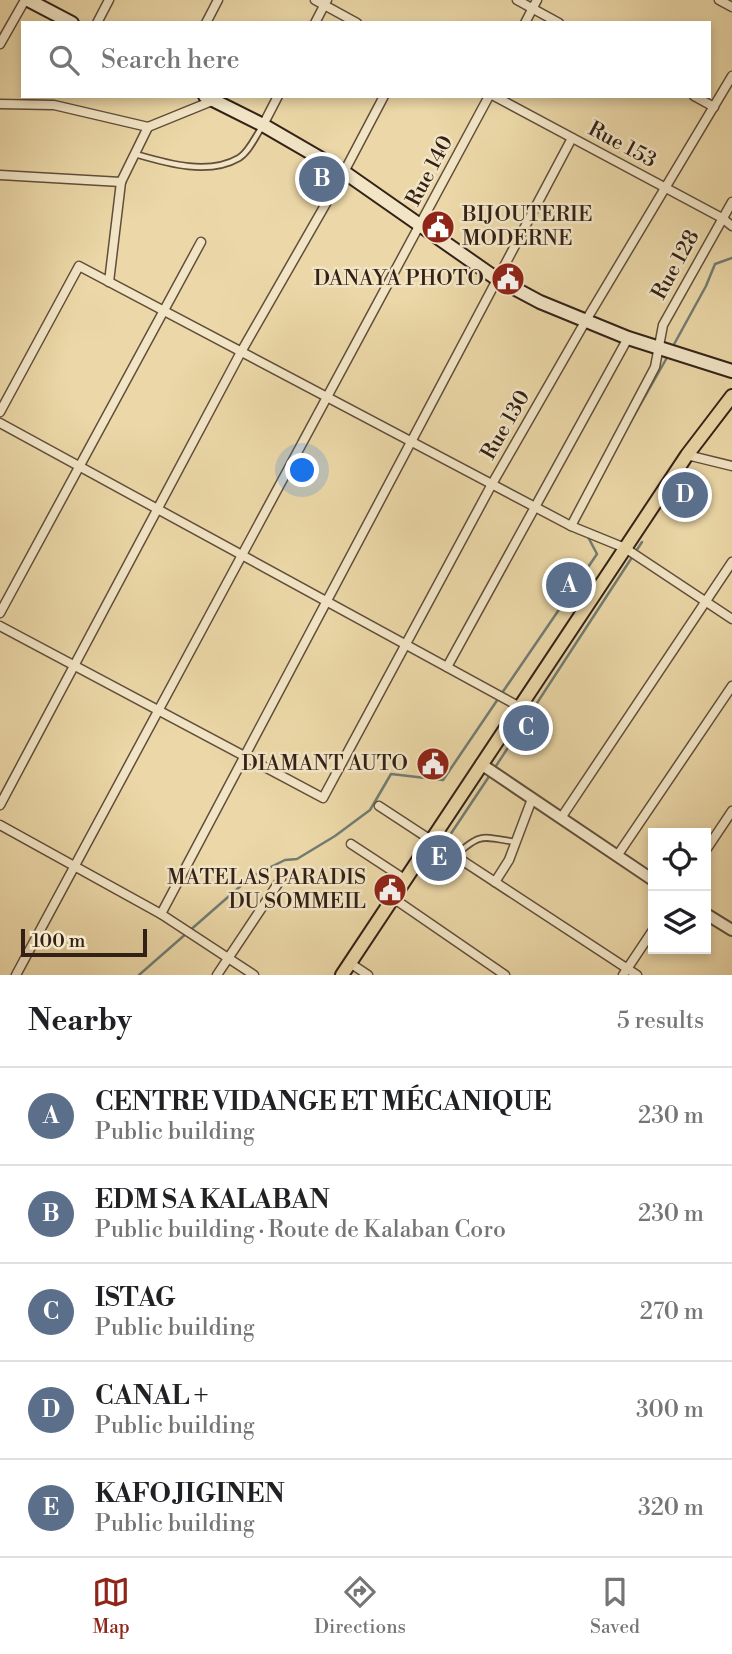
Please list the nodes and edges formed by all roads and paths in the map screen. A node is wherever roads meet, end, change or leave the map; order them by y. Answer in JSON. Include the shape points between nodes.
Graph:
{"nodes":[{"id":1,"x":27,"y":0,"type":"edge"},
{"id":2,"x":109,"y":0,"type":"edge"},
{"id":3,"x":218,"y":0,"type":"edge"},
{"id":4,"x":315,"y":0,"type":"edge"},
{"id":5,"x":517,"y":0,"type":"edge"},
{"id":6,"x":537,"y":0,"type":"edge"},
{"id":7,"x":719,"y":0,"type":"edge"},
{"id":8,"x":326,"y":3,"type":"edge"},
{"id":9,"x":732,"y":7,"type":"edge"},
{"id":10,"x":532,"y":8,"type":"junction"},
{"id":11,"x":68,"y":21,"type":"edge"},
{"id":12,"x":98,"y":21,"type":"edge"},
{"id":13,"x":207,"y":21,"type":"edge"},
{"id":14,"x":316,"y":21,"type":"edge"},
{"id":15,"x":354,"y":21,"type":"edge"},
{"id":16,"x":526,"y":21,"type":"edge"},
{"id":17,"x":555,"y":21,"type":"edge"},
{"id":18,"x":0,"y":44,"type":"edge"},
{"id":19,"x":732,"y":76,"type":"edge"},
{"id":20,"x":58,"y":98,"type":"edge"},
{"id":21,"x":277,"y":98,"type":"edge"},
{"id":22,"x":383,"y":98,"type":"edge"},
{"id":23,"x":488,"y":98,"type":"edge"},
{"id":24,"x":498,"y":98,"type":"edge"},
{"id":25,"x":698,"y":98,"type":"edge"},
{"id":26,"x":209,"y":99,"type":"edge"},
{"id":27,"x":0,"y":104,"type":"edge"},
{"id":28,"x":54,"y":105,"type":"junction"},
{"id":29,"x":714,"y":107,"type":"junction"},
{"id":30,"x":263,"y":125,"type":"junction"},
{"id":31,"x":148,"y":127,"type":"junction"},
{"id":32,"x":572,"y":138,"type":"junction"},
{"id":33,"x":134,"y":154,"type":"junction"},
{"id":34,"x":344,"y":172,"type":"junction"},
{"id":35,"x":0,"y":175,"type":"edge"},
{"id":36,"x":121,"y":182,"type":"junction"},
{"id":37,"x":665,"y":188,"type":"junction"},
{"id":38,"x":732,"y":202,"type":"edge"},
{"id":39,"x":722,"y":218,"type":"junction"},
{"id":40,"x":421,"y":225,"type":"junction"},
{"id":41,"x":732,"y":226,"type":"edge"},
{"id":42,"x":201,"y":242,"type":"dead end"},
{"id":43,"x":497,"y":279,"type":"junction"},
{"id":44,"x":109,"y":282,"type":"junction"},
{"id":45,"x":164,"y":311,"type":"junction"},
{"id":46,"x":585,"y":322,"type":"junction"},
{"id":47,"x":628,"y":338,"type":"junction"},
{"id":48,"x":665,"y":349,"type":"junction"},
{"id":49,"x":241,"y":352,"type":"junction"},
{"id":50,"x":732,"y":371,"type":"edge"},
{"id":51,"x":732,"y":396,"type":"edge"},
{"id":52,"x":328,"y":398,"type":"junction"},
{"id":53,"x":0,"y":412,"type":"edge"},
{"id":54,"x":0,"y":423,"type":"edge"},
{"id":55,"x":411,"y":442,"type":"junction"},
{"id":56,"x":687,"y":455,"type":"junction"},
{"id":57,"x":732,"y":466,"type":"edge"},
{"id":58,"x":79,"y":467,"type":"junction"},
{"id":59,"x":492,"y":484,"type":"junction"},
{"id":60,"x":534,"y":507,"type":"junction"},
{"id":61,"x":158,"y":510,"type":"junction"},
{"id":62,"x":571,"y":527,"type":"junction"},
{"id":63,"x":625,"y":548,"type":"junction"},
{"id":64,"x":243,"y":556,"type":"junction"},
{"id":65,"x":732,"y":562,"type":"edge"},
{"id":66,"x":326,"y":601,"type":"junction"},
{"id":67,"x":705,"y":602,"type":"junction"},
{"id":68,"x":0,"y":614,"type":"edge"},
{"id":69,"x":732,"y":619,"type":"edge"},
{"id":70,"x":0,"y":626,"type":"edge"},
{"id":71,"x":406,"y":645,"type":"junction"},
{"id":72,"x":76,"y":666,"type":"junction"},
{"id":73,"x":447,"y":667,"type":"junction"},
{"id":74,"x":732,"y":686,"type":"edge"},
{"id":75,"x":520,"y":707,"type":"junction"},
{"id":76,"x":159,"y":711,"type":"junction"},
{"id":77,"x":244,"y":756,"type":"junction"},
{"id":78,"x":481,"y":764,"type":"junction"},
{"id":79,"x":532,"y":799,"type":"junction"},
{"id":80,"x":0,"y":805,"type":"edge"},
{"id":81,"x":379,"y":806,"type":"dead end"},
{"id":82,"x":732,"y":811,"type":"edge"},
{"id":83,"x":561,"y":818,"type":"junction"},
{"id":84,"x":0,"y":825,"type":"edge"},
{"id":85,"x":431,"y":841,"type":"junction"},
{"id":86,"x":711,"y":842,"type":"edge"},
{"id":87,"x":516,"y":843,"type":"junction"},
{"id":88,"x":351,"y":844,"type":"dead end"},
{"id":89,"x":455,"y":856,"type":"junction"},
{"id":90,"x":617,"y":856,"type":"junction"},
{"id":91,"x":75,"y":867,"type":"junction"},
{"id":92,"x":648,"y":877,"type":"edge"},
{"id":93,"x":281,"y":879,"type":"dead end"},
{"id":94,"x":406,"y":880,"type":"junction"},
{"id":95,"x":495,"y":882,"type":"junction"},
{"id":96,"x":393,"y":898,"type":"junction"},
{"id":97,"x":161,"y":914,"type":"junction"},
{"id":98,"x":711,"y":917,"type":"edge"},
{"id":99,"x":732,"y":930,"type":"edge"},
{"id":100,"x":648,"y":938,"type":"edge"},
{"id":101,"x":228,"y":958,"type":"junction"},
{"id":102,"x":350,"y":963,"type":"junction"},
{"id":103,"x":626,"y":972,"type":"edge"},
{"id":104,"x":16,"y":975,"type":"edge"},
{"id":105,"x":217,"y":975,"type":"edge"},
{"id":106,"x":254,"y":975,"type":"edge"},
{"id":107,"x":342,"y":975,"type":"edge"},
{"id":108,"x":368,"y":975,"type":"edge"},
{"id":109,"x":505,"y":975,"type":"edge"},
{"id":110,"x":637,"y":975,"type":"edge"}],
"edges":[{"from":1,"to":11,"type":"main road"},
{"from":1,"to":18,"type":"street"},
{"from":2,"to":12,"type":"street"},
{"from":3,"to":13,"type":"street"},
{"from":4,"to":8,"type":"street"},
{"from":5,"to":10,"type":"street"},
{"from":6,"to":10,"type":"street"},
{"from":7,"to":9,"type":"street"},
{"from":8,"to":14,"type":"street"},
{"from":8,"to":15,"type":"street"},
{"from":10,"to":16,"type":"street"},
{"from":10,"to":17,"type":"street"},
{"from":19,"to":29,"type":"street","name":"Rue 130"},
{"from":20,"to":28,"type":"street"},
{"from":21,"to":30,"type":"street"},
{"from":22,"to":34,"type":"street"},
{"from":23,"to":40,"type":"street","name":"Rue 140"},
{"from":24,"to":32,"type":"street","name":"Rue 153"},
{"from":25,"to":29,"type":"street"},
{"from":26,"to":30,"type":"main road"},
{"from":26,"to":31,"type":"street"},
{"from":27,"to":28,"type":"street"},
{"from":28,"to":31,"type":"street"},
{"from":29,"to":37,"type":"street","name":"Rue 130"},
{"from":30,"to":33,"type":"lane","via":[[240,158],[226,162],[181,167]]},
{"from":30,"to":34,"type":"main road"},
{"from":31,"to":33,"type":"street"},
{"from":32,"to":37,"type":"street","name":"Rue 153"},
{"from":32,"to":43,"type":"street"},
{"from":33,"to":36,"type":"street"},
{"from":34,"to":40,"type":"main road"},
{"from":34,"to":49,"type":"street"},
{"from":35,"to":36,"type":"street"},
{"from":36,"to":44,"type":"street"},
{"from":37,"to":39,"type":"street","name":"Rue 153"},
{"from":37,"to":46,"type":"street","name":"Rue 130"},
{"from":38,"to":39,"type":"street","name":"Rue 128"},
{"from":39,"to":41,"type":"street","name":"Rue 153"},
{"from":39,"to":48,"type":"street","name":"Rue 128","via":[[663,325]]},
{"from":40,"to":43,"type":"main road"},
{"from":40,"to":52,"type":"street","name":"Rue 140"},
{"from":42,"to":45,"type":"street"},
{"from":43,"to":46,"type":"main road"},
{"from":43,"to":55,"type":"street"},
{"from":44,"to":45,"type":"street"},
{"from":44,"to":53,"type":"street","via":[[79,266]]},
{"from":45,"to":49,"type":"street"},
{"from":45,"to":58,"type":"street"},
{"from":46,"to":47,"type":"main road"},
{"from":46,"to":59,"type":"street","name":"Rue 130"},
{"from":47,"to":48,"type":"main road"},
{"from":47,"to":60,"type":"street"},
{"from":48,"to":50,"type":"main road"},
{"from":48,"to":62,"type":"street","name":"Rue 128"},
{"from":49,"to":52,"type":"street"},
{"from":49,"to":61,"type":"street"},
{"from":51,"to":56,"type":"main road"},
{"from":52,"to":55,"type":"street"},
{"from":52,"to":64,"type":"street","name":"Rue 140"},
{"from":54,"to":58,"type":"street"},
{"from":55,"to":59,"type":"street"},
{"from":55,"to":66,"type":"street"},
{"from":56,"to":57,"type":"street"},
{"from":56,"to":63,"type":"main road"},
{"from":58,"to":61,"type":"street"},
{"from":58,"to":68,"type":"street"},
{"from":59,"to":60,"type":"street"},
{"from":59,"to":71,"type":"street","name":"Rue 130"},
{"from":60,"to":62,"type":"street"},
{"from":60,"to":73,"type":"street"},
{"from":61,"to":64,"type":"street"},
{"from":61,"to":72,"type":"street"},
{"from":62,"to":63,"type":"street"},
{"from":63,"to":67,"type":"street"},
{"from":63,"to":75,"type":"main road"},
{"from":64,"to":66,"type":"street"},
{"from":64,"to":76,"type":"street","name":"Rue 140"},
{"from":65,"to":67,"type":"street"},
{"from":66,"to":71,"type":"street"},
{"from":66,"to":77,"type":"street"},
{"from":67,"to":69,"type":"street"},
{"from":67,"to":83,"type":"street"},
{"from":70,"to":72,"type":"street"},
{"from":71,"to":73,"type":"street"},
{"from":71,"to":77,"type":"street","name":"Rue 130","via":[[323,798]]},
{"from":72,"to":76,"type":"street"},
{"from":72,"to":80,"type":"street"},
{"from":73,"to":75,"type":"street"},
{"from":74,"to":90,"type":"street"},
{"from":75,"to":78,"type":"main road"},
{"from":76,"to":77,"type":"street"},
{"from":76,"to":91,"type":"street","name":"Rue 140"},
{"from":77,"to":97,"type":"street"},
{"from":78,"to":79,"type":"street"},
{"from":78,"to":85,"type":"main road"},
{"from":79,"to":83,"type":"street"},
{"from":79,"to":87,"type":"street"},
{"from":81,"to":85,"type":"street"},
{"from":82,"to":86,"type":"street"},
{"from":83,"to":90,"type":"street"},
{"from":84,"to":91,"type":"street"},
{"from":85,"to":89,"type":"street"},
{"from":85,"to":94,"type":"main road"},
{"from":87,"to":89,"type":"lane","via":[[481,836]]},
{"from":87,"to":95,"type":"street"},
{"from":88,"to":94,"type":"street"},
{"from":89,"to":95,"type":"street"},
{"from":90,"to":92,"type":"street"},
{"from":91,"to":97,"type":"street"},
{"from":91,"to":104,"type":"street","name":"Rue 140"},
{"from":93,"to":101,"type":"street"},
{"from":94,"to":96,"type":"main road"},
{"from":95,"to":103,"type":"street"},
{"from":96,"to":102,"type":"main road"},
{"from":96,"to":109,"type":"street"},
{"from":97,"to":101,"type":"street"},
{"from":98,"to":99,"type":"street"},
{"from":100,"to":103,"type":"street"},
{"from":101,"to":105,"type":"street"},
{"from":101,"to":106,"type":"street"},
{"from":102,"to":107,"type":"main road"},
{"from":102,"to":108,"type":"street"},
{"from":103,"to":110,"type":"street"}]}
